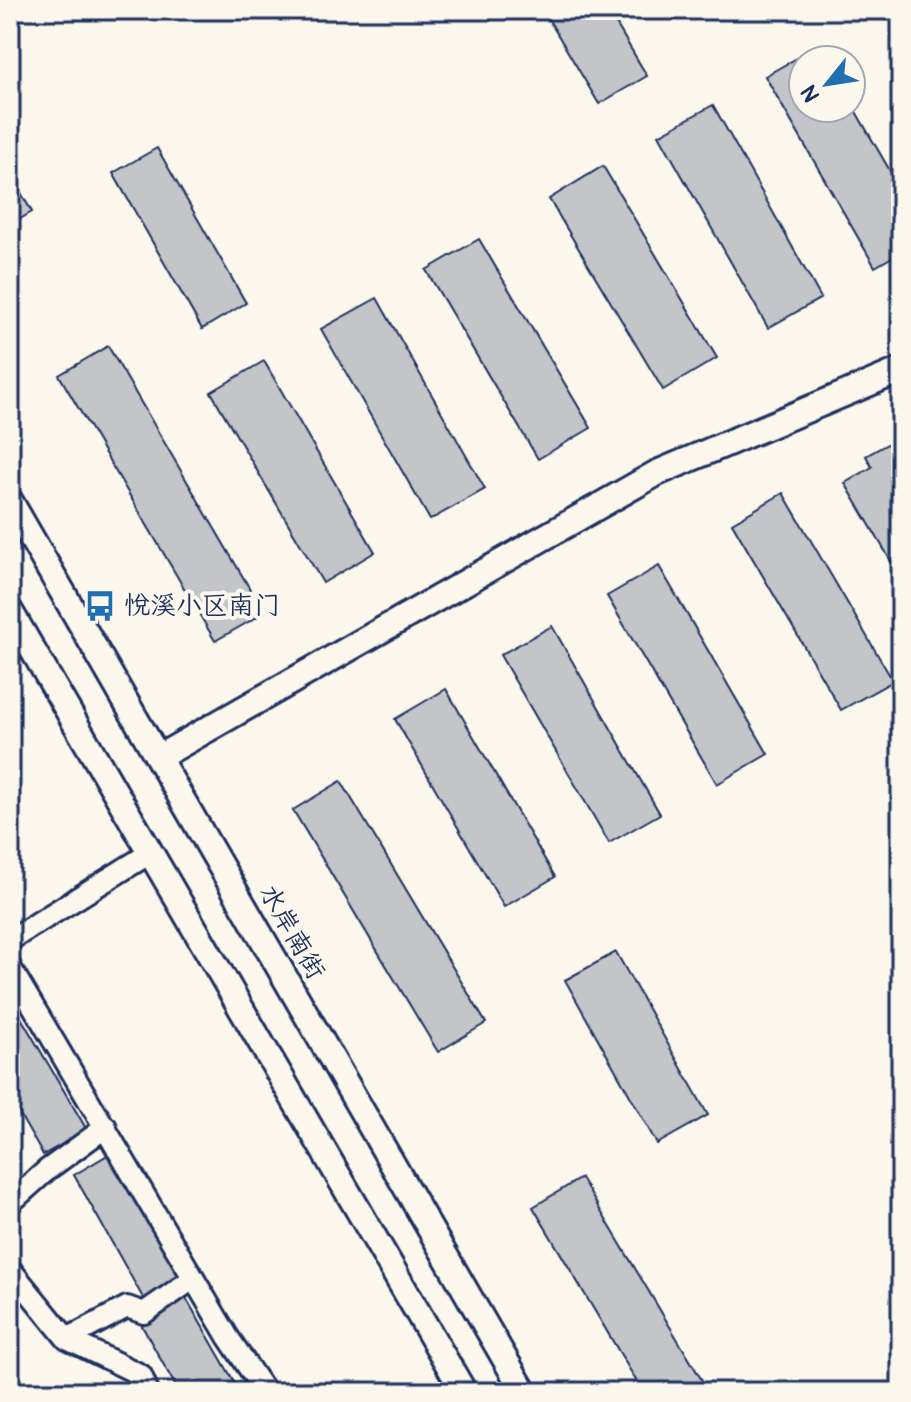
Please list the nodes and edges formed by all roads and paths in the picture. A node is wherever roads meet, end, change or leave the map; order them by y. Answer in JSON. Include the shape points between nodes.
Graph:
{"nodes":[{"id":1,"x":901,"y":370,"type":"edge"},
{"id":2,"x":10,"y":501,"type":"edge"},
{"id":3,"x":10,"y":611,"type":"edge"},
{"id":4,"x":159,"y":757,"type":"junction"},
{"id":5,"x":150,"y":853,"type":"junction"},
{"id":6,"x":10,"y":940,"type":"edge"},
{"id":7,"x":10,"y":967,"type":"edge"},
{"id":8,"x":106,"y":1127,"type":"junction"},
{"id":9,"x":10,"y":1203,"type":"edge"},
{"id":10,"x":10,"y":1269,"type":"edge"},
{"id":11,"x":194,"y":1278,"type":"junction"},
{"id":12,"x":67,"y":1339,"type":"junction"},
{"id":13,"x":148,"y":1392,"type":"edge"},
{"id":14,"x":265,"y":1392,"type":"edge"},
{"id":15,"x":464,"y":1392,"type":"edge"},
{"id":16,"x":524,"y":1392,"type":"edge"}],
"edges":[{"from":1,"to":4,"type":"street","via":[[657,473]]},
{"from":2,"to":4,"type":"street","name":"水岸南街"},
{"from":3,"to":5,"type":"street"},
{"from":4,"to":16,"type":"street","name":"水岸南街"},
{"from":5,"to":6,"type":"street"},
{"from":5,"to":15,"type":"street"},
{"from":7,"to":8,"type":"street"},
{"from":8,"to":9,"type":"street"},
{"from":8,"to":11,"type":"street"},
{"from":10,"to":12,"type":"street"},
{"from":11,"to":12,"type":"street","via":[[144,1313],[127,1307]]},
{"from":11,"to":14,"type":"street"},
{"from":12,"to":13,"type":"street","via":[[141,1375]]}]}
